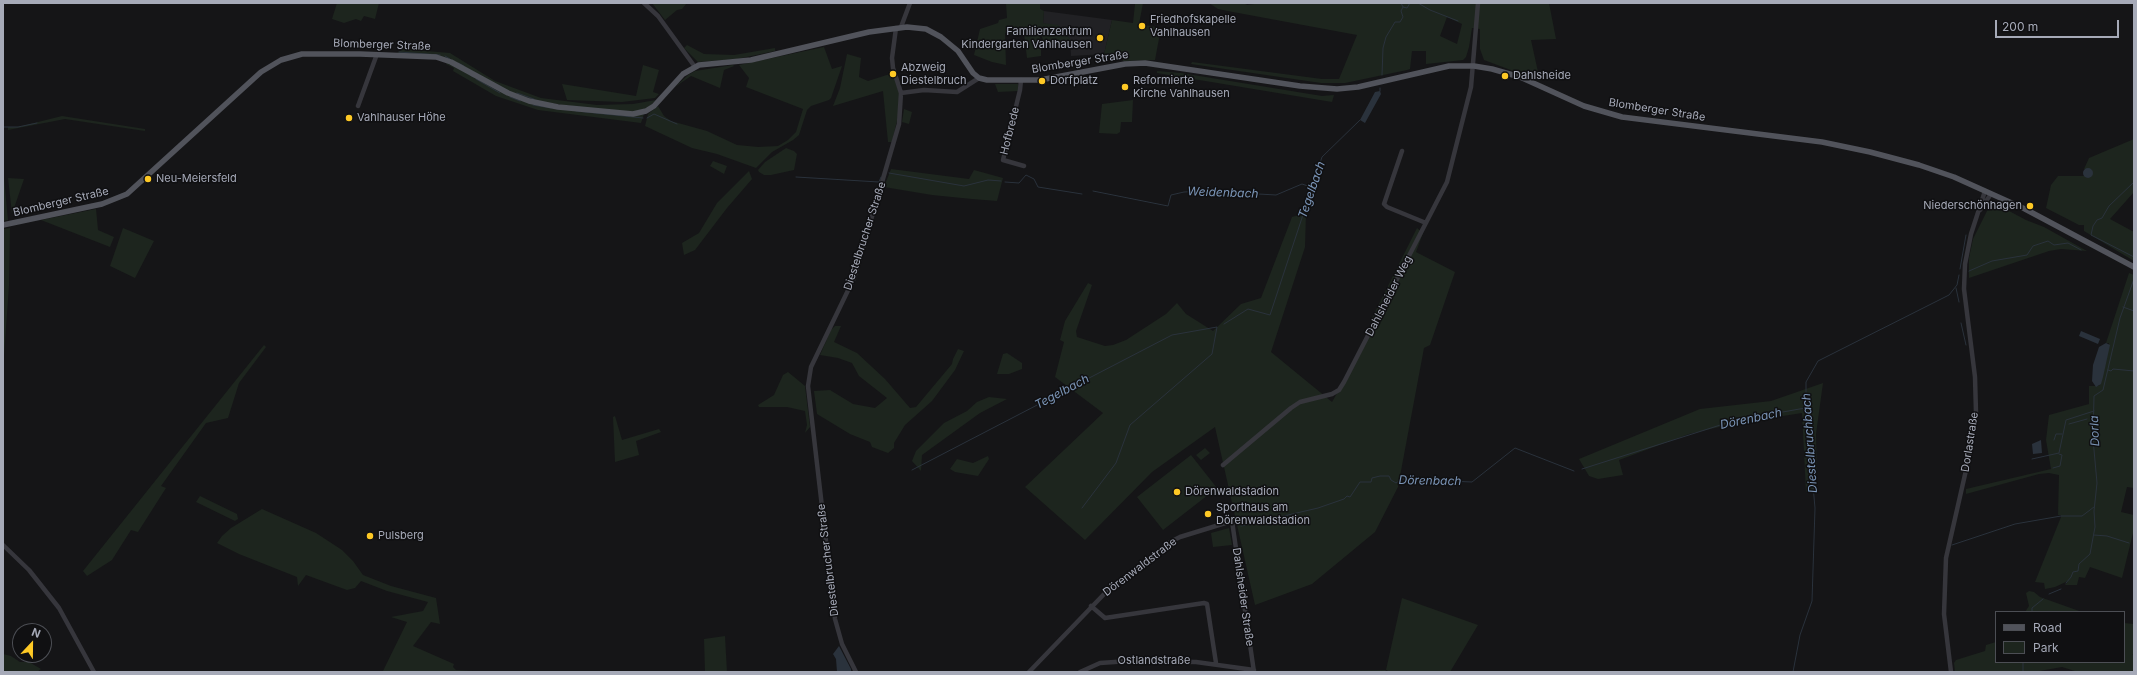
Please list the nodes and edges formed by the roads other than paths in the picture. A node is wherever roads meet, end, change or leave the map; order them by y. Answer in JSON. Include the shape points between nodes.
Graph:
{"nodes":[{"id":1,"x":644,"y":3,"type":"edge"},
{"id":2,"x":910,"y":3,"type":"edge"},
{"id":3,"x":1478,"y":3,"type":"edge"},
{"id":4,"x":899,"y":28,"type":"junction"},
{"id":5,"x":377,"y":54,"type":"junction"},
{"id":6,"x":1474,"y":66,"type":"junction"},
{"id":7,"x":695,"y":67,"type":"junction"},
{"id":8,"x":979,"y":78,"type":"junction"},
{"id":9,"x":1021,"y":80,"type":"junction"},
{"id":10,"x":902,"y":93,"type":"junction"},
{"id":11,"x":358,"y":106,"type":"dead end"},
{"id":12,"x":1402,"y":151,"type":"dead end"},
{"id":13,"x":1024,"y":166,"type":"dead end"},
{"id":14,"x":1985,"y":191,"type":"junction"},
{"id":15,"x":1991,"y":194,"type":"junction"},
{"id":16,"x":1979,"y":212,"type":"junction"},
{"id":17,"x":1426,"y":223,"type":"junction"},
{"id":18,"x":6,"y":225,"type":"edge"},
{"id":19,"x":2134,"y":267,"type":"edge"},
{"id":20,"x":1223,"y":466,"type":"dead end"},
{"id":21,"x":1232,"y":521,"type":"joint"},
{"id":22,"x":3,"y":545,"type":"edge"},
{"id":23,"x":1092,"y":606,"type":"junction"},
{"id":24,"x":1216,"y":663,"type":"junction"},
{"id":25,"x":1254,"y":671,"type":"edge"},
{"id":26,"x":94,"y":672,"type":"edge"},
{"id":27,"x":856,"y":672,"type":"edge"},
{"id":28,"x":1030,"y":672,"type":"edge"},
{"id":29,"x":1080,"y":672,"type":"edge"},
{"id":30,"x":1951,"y":672,"type":"edge"}],
"edges":[{"from":1,"to":7,"type":"street","via":[[658,16]]},
{"from":2,"to":4,"type":"street","name":"Diestelbrucher Straße"},
{"from":3,"to":6,"type":"street","name":"Dahlsheider Weg"},
{"from":4,"to":7,"type":"main road","name":"Blomberger Straße","via":[[751,60]]},
{"from":4,"to":8,"type":"main road","name":"Blomberger Straße","via":[[926,29],[942,37],[953,46]]},
{"from":4,"to":10,"type":"street","name":"Diestelbrucher Straße","via":[[892,65]]},
{"from":5,"to":7,"type":"main road","name":"Blomberger Straße","via":[[441,58],[500,90],[529,101],[558,107],[627,114],[649,110],[682,74]]},
{"from":5,"to":11,"type":"street"},
{"from":5,"to":18,"type":"main road","name":"Blomberger Straße","via":[[311,53],[281,60],[258,74],[127,194],[102,204]]},
{"from":6,"to":9,"type":"main road","name":"Blomberger Straße","via":[[1434,68],[1372,84],[1337,88],[1300,86],[1145,63],[1126,64],[1042,80]]},
{"from":6,"to":14,"type":"main road","name":"Blomberger Straße","via":[[1513,74],[1584,106],[1622,117],[1822,142],[1937,171]]},
{"from":6,"to":17,"type":"street","name":"Dahlsheider Weg","via":[[1469,99],[1447,182]]},
{"from":8,"to":9,"type":"main road","name":"Blomberger Straße"},
{"from":8,"to":10,"type":"street","via":[[956,92],[924,90]]},
{"from":9,"to":13,"type":"street","name":"Hofbrede","via":[[1003,160]]},
{"from":10,"to":27,"type":"street","name":"Diestelbrucher Straße","via":[[899,124],[854,278],[811,367],[808,380],[835,619],[845,653]]},
{"from":12,"to":17,"type":"street","via":[[1384,204]]},
{"from":14,"to":15,"type":"main road","name":"Blomberger Straße"},
{"from":14,"to":16,"type":"street","name":"Dorlastraße"},
{"from":15,"to":16,"type":"street","name":"Dorlastraße"},
{"from":15,"to":19,"type":"main road","name":"Blomberger Straße"},
{"from":16,"to":30,"type":"street","name":"Dorlastraße","via":[[1967,248],[1964,289],[1975,378],[1976,413],[1970,457],[1948,552],[1944,586],[1945,627]]},
{"from":17,"to":20,"type":"street","name":"Dahlsheider Weg","via":[[1339,390],[1295,405]]},
{"from":21,"to":23,"type":"street","name":"Dörenwaldstraße","via":[[1170,542],[1108,590]]},
{"from":21,"to":25,"type":"street","name":"Dahlsheider Straße"},
{"from":22,"to":26,"type":"street","via":[[29,570],[59,608]]},
{"from":23,"to":24,"type":"street","via":[[1105,618],[1207,604]]},
{"from":23,"to":28,"type":"street","name":"Dörenwaldstraße"},
{"from":24,"to":25,"type":"street","name":"Ostlandstraße"},
{"from":24,"to":29,"type":"street","name":"Ostlandstraße","via":[[1112,661],[1092,665]]}]}
